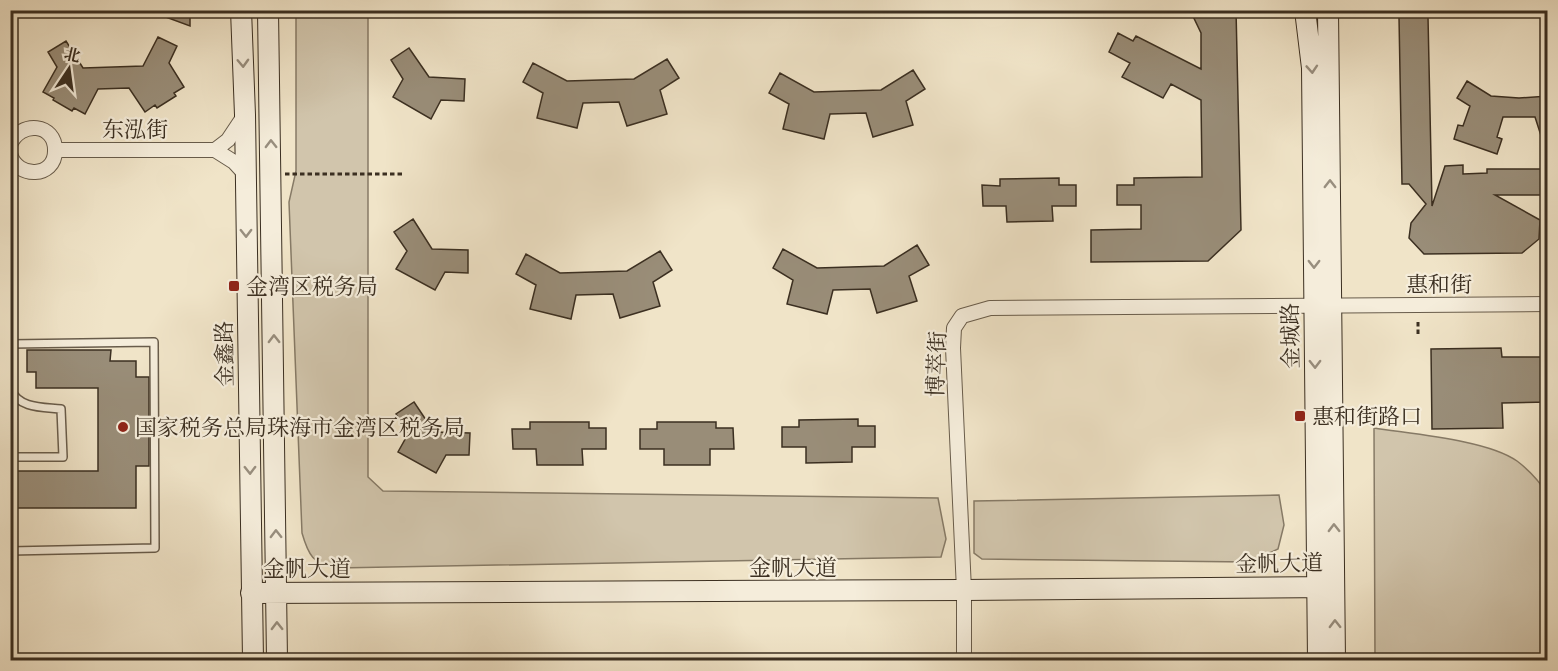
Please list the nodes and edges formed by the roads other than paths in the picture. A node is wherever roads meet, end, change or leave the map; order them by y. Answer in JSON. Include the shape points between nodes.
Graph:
{"nodes":[{"id":1,"x":241,"y":10,"type":"edge"},
{"id":2,"x":268,"y":10,"type":"edge"},
{"id":3,"x":1305,"y":10,"type":"edge"},
{"id":4,"x":1328,"y":10,"type":"edge"},
{"id":5,"x":245,"y":115,"type":"junction"},
{"id":6,"x":10,"y":145,"type":"edge"},
{"id":7,"x":55,"y":150,"type":"junction"},
{"id":8,"x":215,"y":150,"type":"junction"},
{"id":9,"x":10,"y":154,"type":"edge"},
{"id":10,"x":245,"y":174,"type":"junction"},
{"id":11,"x":1548,"y":304,"type":"edge"},
{"id":12,"x":1323,"y":305,"type":"junction"},
{"id":13,"x":10,"y":344,"type":"edge"},
{"id":14,"x":10,"y":389,"type":"edge"},
{"id":15,"x":10,"y":457,"type":"edge"},
{"id":16,"x":10,"y":551,"type":"edge"},
{"id":17,"x":1325,"y":587,"type":"junction"},
{"id":18,"x":964,"y":590,"type":"junction"},
{"id":19,"x":251,"y":592,"type":"junction"},
{"id":20,"x":277,"y":592,"type":"junction"},
{"id":21,"x":253,"y":660,"type":"edge"},
{"id":22,"x":277,"y":660,"type":"edge"},
{"id":23,"x":964,"y":660,"type":"edge"},
{"id":24,"x":1318,"y":660,"type":"edge"},
{"id":25,"x":1335,"y":660,"type":"edge"}],
"edges":[{"from":1,"to":5,"type":"street","name":"金鑫路","one_way":true},
{"from":20,"to":2,"type":"street","one_way":true},
{"from":3,"to":12,"type":"street","name":"金城路","one_way":true,"via":[[1312,68]]},
{"from":12,"to":4,"type":"street","name":"金城路","one_way":true},
{"from":5,"to":8,"type":"street","via":[[228,140]]},
{"from":5,"to":10,"type":"street","name":"金鑫路"},
{"from":6,"to":7,"type":"street","via":[[19,132],[32,127],[51,136]]},
{"from":7,"to":8,"type":"street","name":"东泓街"},
{"from":7,"to":9,"type":"street","via":[[50,164],[37,172],[22,170]]},
{"from":8,"to":10,"type":"street"},
{"from":10,"to":19,"type":"street","name":"金鑫路","one_way":true},
{"from":11,"to":12,"type":"street","name":"惠和街"},
{"from":12,"to":17,"type":"street","name":"金城路"},
{"from":12,"to":18,"type":"street","name":"博萃街","via":[[990,308],[962,316],[954,328],[953,348]]},
{"from":13,"to":16,"type":"lane","via":[[154,342],[155,549]]},
{"from":14,"to":15,"type":"lane","via":[[25,404],[61,409],[63,457]]},
{"from":17,"to":18,"type":"street","name":"金帆大道"},
{"from":17,"to":24,"type":"street","name":"金城路"},
{"from":25,"to":17,"type":"street","name":"金城路","one_way":true},
{"from":18,"to":20,"type":"street","name":"金帆大道"},
{"from":18,"to":23,"type":"street","name":"博萃街"},
{"from":19,"to":20,"type":"street","name":"金帆大道"},
{"from":19,"to":21,"type":"street","name":"金鑫路"},
{"from":22,"to":20,"type":"street","one_way":true}]}
